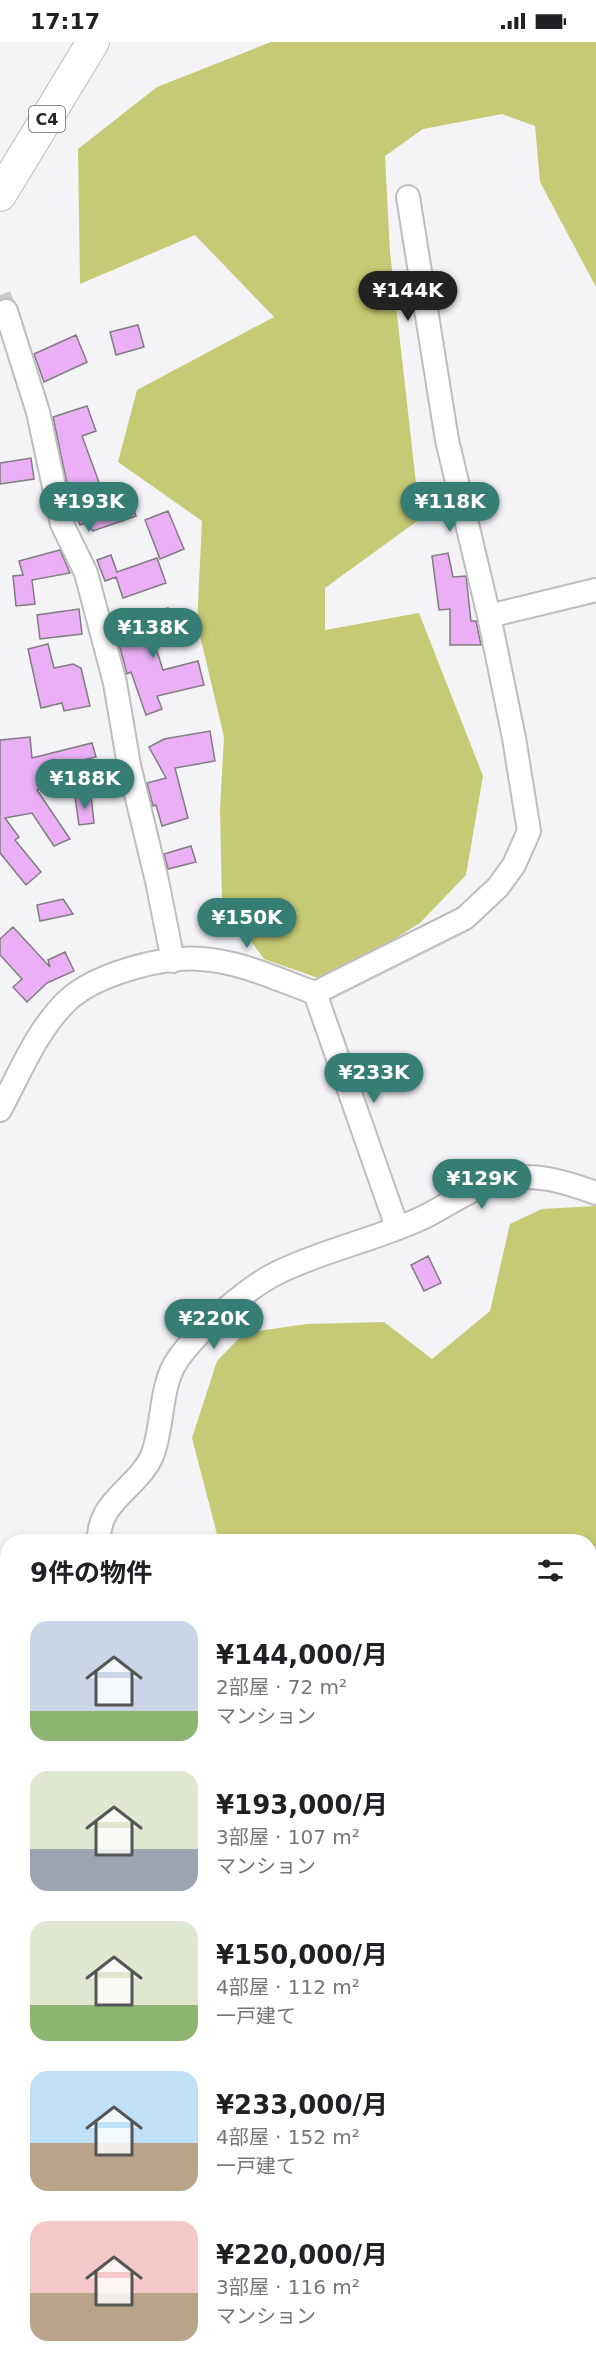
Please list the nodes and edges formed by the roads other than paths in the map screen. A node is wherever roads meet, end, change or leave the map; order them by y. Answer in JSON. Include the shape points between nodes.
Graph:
{"nodes":[{"id":1,"x":93,"y":42,"type":"edge"},
{"id":2,"x":0,"y":195,"type":"edge"},
{"id":3,"x":408,"y":198,"type":"dead end"},
{"id":4,"x":6,"y":310,"type":"dead end"},
{"id":5,"x":596,"y":590,"type":"edge"},
{"id":6,"x":489,"y":616,"type":"junction"},
{"id":7,"x":173,"y":961,"type":"junction"},
{"id":8,"x":315,"y":993,"type":"junction"},
{"id":9,"x":0,"y":1110,"type":"edge"},
{"id":10,"x":596,"y":1193,"type":"edge"},
{"id":11,"x":397,"y":1227,"type":"junction"},
{"id":12,"x":100,"y":1534,"type":"edge"}],
"edges":[{"from":1,"to":2,"type":"highway","number":"C4"},
{"from":3,"to":6,"type":"street","via":[[447,440]]},
{"from":4,"to":7,"type":"street","via":[[38,412],[62,524],[86,573],[115,683],[129,765]]},
{"from":5,"to":6,"type":"street"},
{"from":6,"to":8,"type":"street","via":[[529,831],[514,865],[498,887],[465,918]]},
{"from":7,"to":8,"type":"street","via":[[211,961]]},
{"from":7,"to":9,"type":"street","via":[[114,974],[68,999],[39,1035]]},
{"from":8,"to":11,"type":"street"},
{"from":10,"to":11,"type":"street","via":[[538,1176],[497,1180],[419,1220]]},
{"from":11,"to":12,"type":"street","via":[[276,1273],[226,1309],[177,1360],[152,1455],[109,1505]]}]}
